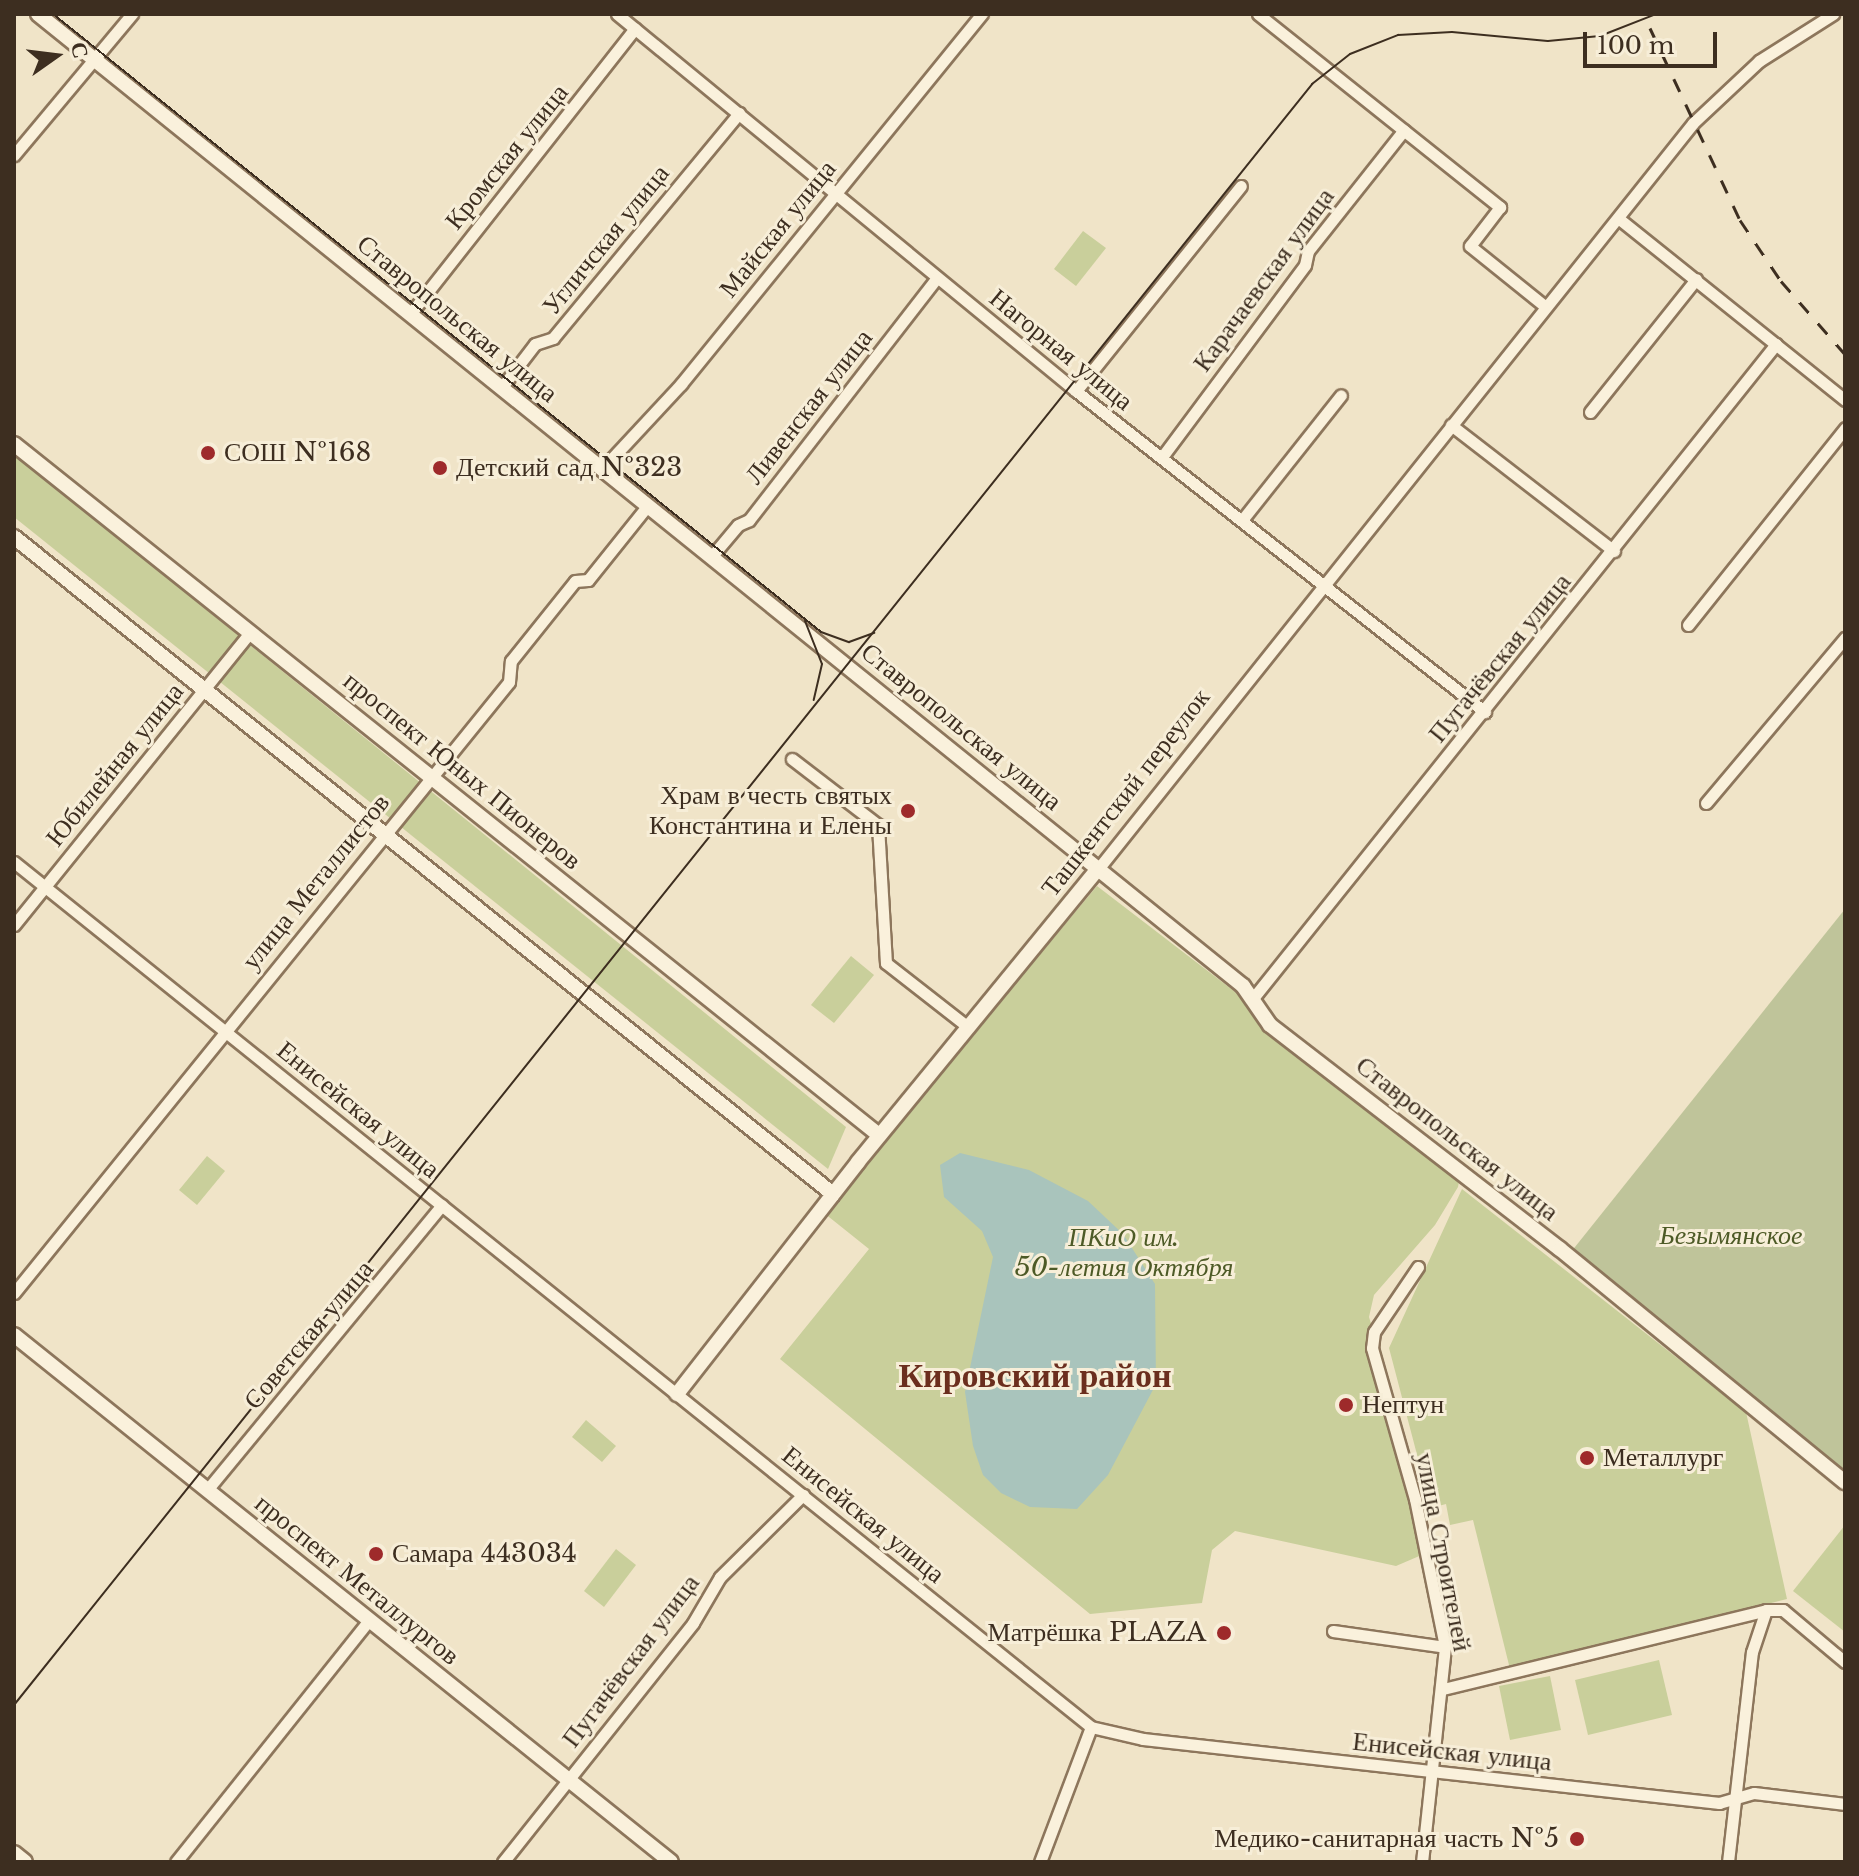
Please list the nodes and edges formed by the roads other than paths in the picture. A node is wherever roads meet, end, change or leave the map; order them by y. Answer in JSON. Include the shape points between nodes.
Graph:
{"nodes":[{"id":1,"x":38,"y":14,"type":"edge"},
{"id":2,"x":132,"y":14,"type":"edge"},
{"id":3,"x":617,"y":14,"type":"edge"},
{"id":4,"x":982,"y":14,"type":"edge"},
{"id":5,"x":1258,"y":14,"type":"edge"},
{"id":6,"x":1833,"y":14,"type":"edge"},
{"id":7,"x":635,"y":28,"type":"junction"},
{"id":8,"x":93,"y":56,"type":"junction"},
{"id":9,"x":739,"y":113,"type":"junction"},
{"id":10,"x":1404,"y":130,"type":"junction"},
{"id":11,"x":14,"y":155,"type":"edge"},
{"id":12,"x":1241,"y":186,"type":"dead end"},
{"id":13,"x":836,"y":193,"type":"junction"},
{"id":14,"x":1616,"y":220,"type":"junction"},
{"id":15,"x":937,"y":278,"type":"junction"},
{"id":16,"x":1696,"y":279,"type":"junction"},
{"id":17,"x":1546,"y":307,"type":"junction"},
{"id":18,"x":411,"y":313,"type":"junction"},
{"id":19,"x":1776,"y":344,"type":"junction"},
{"id":20,"x":502,"y":387,"type":"junction"},
{"id":21,"x":1076,"y":391,"type":"junction"},
{"id":22,"x":1341,"y":395,"type":"dead end"},
{"id":23,"x":1845,"y":400,"type":"edge"},
{"id":24,"x":1590,"y":412,"type":"dead end"},
{"id":25,"x":1451,"y":425,"type":"junction"},
{"id":26,"x":1845,"y":428,"type":"edge"},
{"id":27,"x":14,"y":444,"type":"edge"},
{"id":28,"x":1162,"y":457,"type":"junction"},
{"id":29,"x":603,"y":468,"type":"junction"},
{"id":30,"x":648,"y":505,"type":"junction"},
{"id":31,"x":1242,"y":520,"type":"junction"},
{"id":32,"x":14,"y":537,"type":"edge"},
{"id":33,"x":1614,"y":551,"type":"junction"},
{"id":34,"x":712,"y":556,"type":"junction"},
{"id":35,"x":1320,"y":586,"type":"junction"},
{"id":36,"x":1688,"y":625,"type":"dead end"},
{"id":37,"x":250,"y":633,"type":"junction"},
{"id":38,"x":1845,"y":638,"type":"edge"},
{"id":39,"x":205,"y":690,"type":"junction"},
{"id":40,"x":1485,"y":712,"type":"junction"},
{"id":41,"x":792,"y":759,"type":"dead end"},
{"id":42,"x":429,"y":776,"type":"junction"},
{"id":43,"x":1706,"y":803,"type":"dead end"},
{"id":44,"x":383,"y":833,"type":"junction"},
{"id":45,"x":14,"y":862,"type":"edge"},
{"id":46,"x":1098,"y":869,"type":"junction"},
{"id":47,"x":45,"y":887,"type":"junction"},
{"id":48,"x":14,"y":925,"type":"edge"},
{"id":49,"x":1254,"y":997,"type":"junction"},
{"id":50,"x":968,"y":1027,"type":"junction"},
{"id":51,"x":224,"y":1031,"type":"junction"},
{"id":52,"x":879,"y":1135,"type":"junction"},
{"id":53,"x":833,"y":1194,"type":"junction"},
{"id":54,"x":442,"y":1205,"type":"junction"},
{"id":55,"x":1418,"y":1267,"type":"dead end"},
{"id":56,"x":14,"y":1293,"type":"edge"},
{"id":57,"x":14,"y":1335,"type":"edge"},
{"id":58,"x":677,"y":1394,"type":"junction"},
{"id":59,"x":1845,"y":1482,"type":"edge"},
{"id":60,"x":207,"y":1490,"type":"junction"},
{"id":61,"x":803,"y":1495,"type":"junction"},
{"id":62,"x":1766,"y":1610,"type":"junction"},
{"id":63,"x":369,"y":1620,"type":"junction"},
{"id":64,"x":1333,"y":1631,"type":"dead end"},
{"id":65,"x":1445,"y":1647,"type":"junction"},
{"id":66,"x":1845,"y":1662,"type":"edge"},
{"id":67,"x":1443,"y":1689,"type":"junction"},
{"id":68,"x":1091,"y":1727,"type":"junction"},
{"id":69,"x":1432,"y":1772,"type":"junction"},
{"id":70,"x":569,"y":1780,"type":"junction"},
{"id":71,"x":1734,"y":1799,"type":"junction"},
{"id":72,"x":1845,"y":1804,"type":"edge"},
{"id":73,"x":14,"y":1853,"type":"edge"},
{"id":74,"x":25,"y":1862,"type":"edge"},
{"id":75,"x":176,"y":1862,"type":"edge"},
{"id":76,"x":503,"y":1862,"type":"edge"},
{"id":77,"x":671,"y":1862,"type":"edge"},
{"id":78,"x":1040,"y":1862,"type":"edge"},
{"id":79,"x":1422,"y":1862,"type":"edge"},
{"id":80,"x":1728,"y":1862,"type":"edge"}],
"edges":[{"from":1,"to":8,"type":"street","name":"Ставропольская улица"},
{"from":2,"to":8,"type":"street"},
{"from":3,"to":7,"type":"street","name":"Нагорная улица"},
{"from":4,"to":13,"type":"street","name":"Майская улица"},
{"from":5,"to":10,"type":"street"},
{"from":6,"to":14,"type":"street","name":"Ташкентский переулок","via":[[1759,61],[1714,99]]},
{"from":7,"to":9,"type":"street","name":"Нагорная улица"},
{"from":7,"to":18,"type":"street","name":"Кромская улица"},
{"from":8,"to":11,"type":"street"},
{"from":8,"to":18,"type":"street","name":"Ставропольская улица"},
{"from":9,"to":13,"type":"street","name":"Нагорная улица"},
{"from":9,"to":20,"type":"street","name":"Угличская улица","via":[[553,338],[535,344]]},
{"from":10,"to":17,"type":"street","via":[[1500,207],[1470,246]]},
{"from":10,"to":28,"type":"street","name":"Карачаевская улица","via":[[1308,251],[1305,265]]},
{"from":12,"to":21,"type":"street"},
{"from":13,"to":15,"type":"street","name":"Нагорная улица"},
{"from":13,"to":29,"type":"street","name":"Майская улица","via":[[681,384]]},
{"from":14,"to":16,"type":"street"},
{"from":14,"to":17,"type":"street","name":"Ташкентский переулок"},
{"from":15,"to":21,"type":"street","name":"Нагорная улица"},
{"from":15,"to":34,"type":"street","name":"Ливенская улица","via":[[749,520],[738,525]]},
{"from":16,"to":19,"type":"street"},
{"from":16,"to":24,"type":"street"},
{"from":17,"to":25,"type":"street","name":"Ташкентский переулок"},
{"from":18,"to":20,"type":"street","name":"Ставропольская улица"},
{"from":19,"to":23,"type":"street"},
{"from":19,"to":33,"type":"street","name":"Пугачёвская улица"},
{"from":20,"to":29,"type":"street","name":"Ставропольская улица"},
{"from":21,"to":28,"type":"street","name":"Нагорная улица"},
{"from":22,"to":31,"type":"street"},
{"from":25,"to":33,"type":"street"},
{"from":25,"to":35,"type":"street","name":"Ташкентский переулок"},
{"from":26,"to":36,"type":"street"},
{"from":27,"to":37,"type":"street","name":"проспект Юных Пионеров"},
{"from":28,"to":31,"type":"street","name":"Нагорная улица"},
{"from":29,"to":30,"type":"street","name":"Ставропольская улица"},
{"from":30,"to":34,"type":"street","name":"Ставропольская улица"},
{"from":30,"to":42,"type":"street","name":"улица Металлистов","via":[[588,580],[575,581],[511,661],[509,682]]},
{"from":31,"to":35,"type":"street","name":"Нагорная улица"},
{"from":32,"to":39,"type":"street"},
{"from":33,"to":40,"type":"street","name":"Пугачёвская улица"},
{"from":34,"to":46,"type":"street","name":"Ставропольская улица"},
{"from":35,"to":40,"type":"street","name":"Нагорная улица"},
{"from":35,"to":46,"type":"street","name":"Ташкентский переулок"},
{"from":37,"to":39,"type":"street","name":"Юбилейная улица"},
{"from":37,"to":42,"type":"street","name":"проспект Юных Пионеров"},
{"from":38,"to":43,"type":"street"},
{"from":39,"to":44,"type":"street"},
{"from":39,"to":47,"type":"street","name":"Юбилейная улица"},
{"from":40,"to":49,"type":"street","name":"Пугачёвская улица"},
{"from":41,"to":50,"type":"street","via":[[878,825],[886,963]]},
{"from":42,"to":44,"type":"street","name":"улица Металлистов"},
{"from":42,"to":52,"type":"street","name":"проспект Юных Пионеров"},
{"from":44,"to":51,"type":"street","name":"улица Металлистов"},
{"from":44,"to":53,"type":"street"},
{"from":45,"to":47,"type":"street","name":"Енисейская улица"},
{"from":46,"to":49,"type":"street","name":"Ставропольская улица"},
{"from":46,"to":50,"type":"street","name":"Ташкентский переулок"},
{"from":47,"to":48,"type":"street","name":"Юбилейная улица"},
{"from":47,"to":51,"type":"street","name":"Енисейская улица"},
{"from":49,"to":59,"type":"street","name":"Ставропольская улица","via":[[1270,1025],[1549,1240]]},
{"from":50,"to":52,"type":"street","name":"Ташкентский переулок"},
{"from":51,"to":54,"type":"street","name":"Енисейская улица"},
{"from":51,"to":56,"type":"street","name":"улица Металлистов"},
{"from":52,"to":53,"type":"street","name":"Ташкентский переулок"},
{"from":53,"to":58,"type":"street","name":"Ташкентский переулок"},
{"from":54,"to":58,"type":"street","name":"Енисейская улица"},
{"from":54,"to":60,"type":"street","name":"Советская улица"},
{"from":55,"to":65,"type":"street","name":"улица Строителей","via":[[1374,1332],[1372,1348],[1415,1499]]},
{"from":57,"to":60,"type":"street","name":"проспект Металлургов"},
{"from":58,"to":61,"type":"street","name":"Енисейская улица"},
{"from":60,"to":63,"type":"street","name":"проспект Металлургов"},
{"from":61,"to":68,"type":"street","name":"Енисейская улица"},
{"from":61,"to":70,"type":"street","name":"Пугачёвская улица","via":[[720,1577],[693,1623]]},
{"from":62,"to":66,"type":"street","via":[[1783,1610]]},
{"from":62,"to":67,"type":"street"},
{"from":62,"to":71,"type":"street","via":[[1752,1652]]},
{"from":63,"to":70,"type":"street","name":"проспект Металлургов"},
{"from":63,"to":75,"type":"street"},
{"from":64,"to":65,"type":"street"},
{"from":65,"to":67,"type":"street","name":"улица Строителей"},
{"from":67,"to":69,"type":"street","name":"улица Строителей"},
{"from":68,"to":69,"type":"street","name":"Енисейская улица","via":[[1143,1739]]},
{"from":68,"to":78,"type":"street"},
{"from":69,"to":71,"type":"street","name":"Енисейская улица","via":[[1719,1803]]},
{"from":69,"to":79,"type":"street","name":"улица Строителей"},
{"from":70,"to":76,"type":"street","name":"Пугачёвская улица"},
{"from":70,"to":77,"type":"street","name":"проспект Металлургов"},
{"from":71,"to":72,"type":"street","name":"Енисейская улица","via":[[1754,1793]]},
{"from":71,"to":80,"type":"street"},
{"from":73,"to":74,"type":"street"}]}
